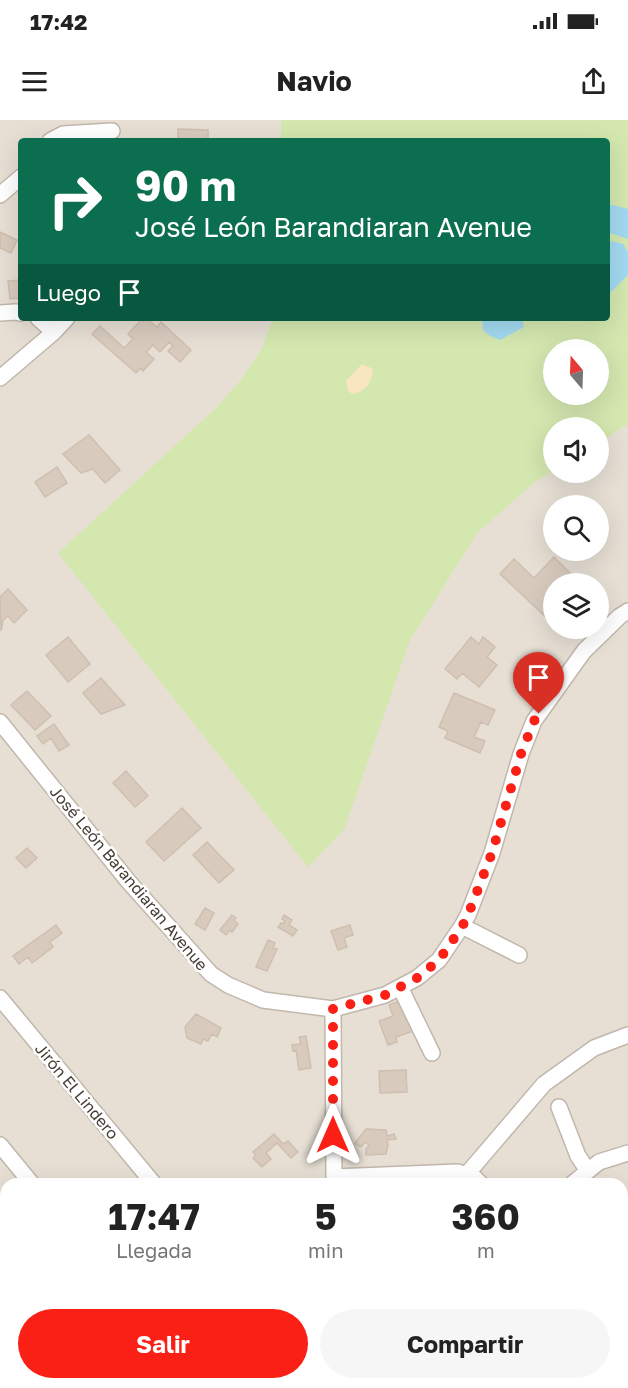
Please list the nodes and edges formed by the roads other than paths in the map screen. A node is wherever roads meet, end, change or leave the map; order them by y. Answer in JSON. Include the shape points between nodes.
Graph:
{"nodes":[{"id":1,"x":112,"y":131,"type":"edge"},
{"id":2,"x":56,"y":138,"type":"edge"},
{"id":3,"x":18,"y":180,"type":"edge"},
{"id":4,"x":0,"y":195,"type":"edge"},
{"id":5,"x":18,"y":312,"type":"edge"},
{"id":6,"x":0,"y":313,"type":"edge"},
{"id":7,"x":42,"y":321,"type":"edge"},
{"id":8,"x":64,"y":321,"type":"edge"},
{"id":9,"x":54,"y":333,"type":"junction"},
{"id":10,"x":0,"y":378,"type":"edge"},
{"id":11,"x":628,"y":611,"type":"edge"},
{"id":12,"x":3,"y":728,"type":"edge"},
{"id":13,"x":462,"y":927,"type":"junction"},
{"id":14,"x":519,"y":955,"type":"dead end"},
{"id":15,"x":400,"y":987,"type":"junction"},
{"id":16,"x":0,"y":998,"type":"edge"},
{"id":17,"x":333,"y":1009,"type":"junction"},
{"id":18,"x":6,"y":1017,"type":"edge"},
{"id":19,"x":628,"y":1035,"type":"edge"},
{"id":20,"x":432,"y":1053,"type":"dead end"},
{"id":21,"x":559,"y":1107,"type":"dead end"},
{"id":22,"x":0,"y":1145,"type":"edge"},
{"id":23,"x":628,"y":1153,"type":"edge"},
{"id":24,"x":588,"y":1171,"type":"junction"},
{"id":25,"x":468,"y":1174,"type":"junction"},
{"id":26,"x":27,"y":1178,"type":"edge"},
{"id":27,"x":149,"y":1178,"type":"edge"},
{"id":28,"x":334,"y":1178,"type":"edge"},
{"id":29,"x":361,"y":1178,"type":"edge"},
{"id":30,"x":475,"y":1178,"type":"edge"},
{"id":31,"x":579,"y":1178,"type":"edge"}],
"edges":[{"from":1,"to":2,"type":"street","via":[[63,134]]},
{"from":3,"to":4,"type":"street"},
{"from":5,"to":6,"type":"street"},
{"from":7,"to":9,"type":"street"},
{"from":8,"to":9,"type":"street"},
{"from":9,"to":10,"type":"street"},
{"from":11,"to":13,"type":"street","name":"José León Barandiaran Avenue","via":[[584,651],[534,721],[492,853]]},
{"from":12,"to":17,"type":"street","name":"José León Barandiaran Avenue","via":[[128,881],[211,974],[263,1000]]},
{"from":13,"to":14,"type":"street"},
{"from":13,"to":15,"type":"street","name":"José León Barandiaran Avenue","via":[[439,960]]},
{"from":15,"to":17,"type":"street","name":"José León Barandiaran Avenue"},
{"from":15,"to":20,"type":"street"},
{"from":16,"to":18,"type":"street","name":"Jirón El Lindero"},
{"from":17,"to":28,"type":"street"},
{"from":18,"to":27,"type":"street","name":"Jirón El Lindero"},
{"from":19,"to":25,"type":"street","via":[[594,1048],[544,1084]]},
{"from":21,"to":24,"type":"street"},
{"from":22,"to":26,"type":"street"},
{"from":23,"to":24,"type":"street","via":[[599,1162]]},
{"from":24,"to":31,"type":"street"},
{"from":25,"to":29,"type":"street","via":[[441,1172]]},
{"from":25,"to":30,"type":"street"}]}
